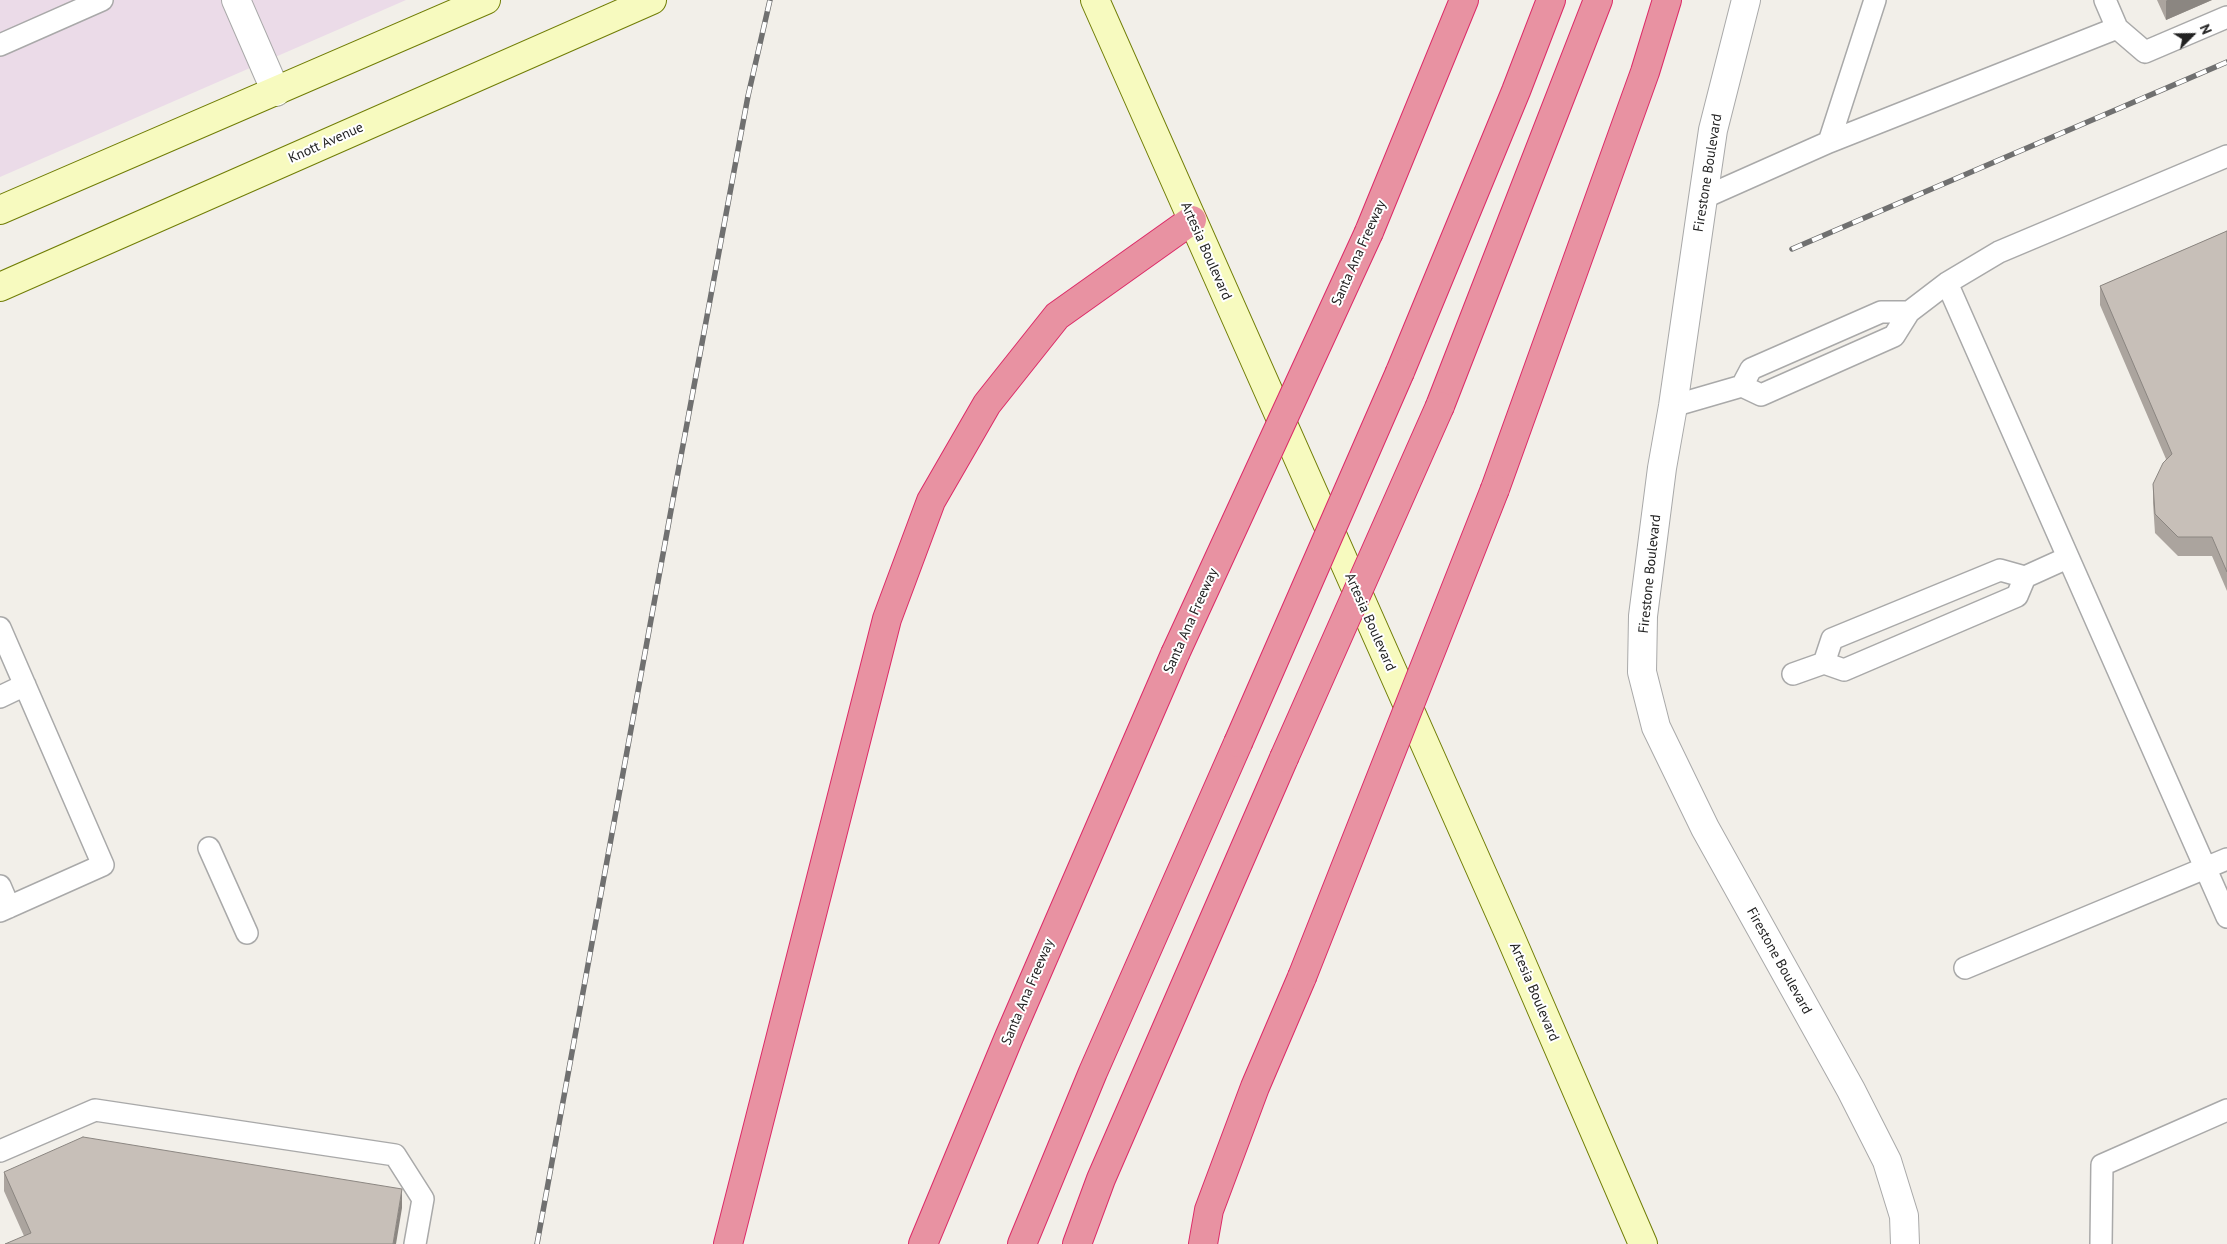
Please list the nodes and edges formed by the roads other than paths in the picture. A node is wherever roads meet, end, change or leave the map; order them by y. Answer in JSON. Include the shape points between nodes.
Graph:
{"nodes":[{"id":1,"x":102,"y":0,"type":"edge"},
{"id":2,"x":236,"y":0,"type":"edge"},
{"id":3,"x":486,"y":0,"type":"edge"},
{"id":4,"x":652,"y":0,"type":"edge"},
{"id":5,"x":1095,"y":0,"type":"edge"},
{"id":6,"x":1464,"y":0,"type":"edge"},
{"id":7,"x":1551,"y":0,"type":"edge"},
{"id":8,"x":1598,"y":0,"type":"edge"},
{"id":9,"x":1667,"y":0,"type":"edge"},
{"id":10,"x":1746,"y":0,"type":"edge"},
{"id":11,"x":1876,"y":0,"type":"edge"},
{"id":12,"x":2105,"y":0,"type":"edge"},
{"id":13,"x":2227,"y":17,"type":"edge"},
{"id":14,"x":2118,"y":28,"type":"junction"},
{"id":15,"x":0,"y":45,"type":"edge"},
{"id":16,"x":276,"y":92,"type":"junction"},
{"id":17,"x":1829,"y":142,"type":"junction"},
{"id":18,"x":2227,"y":156,"type":"edge"},
{"id":19,"x":1703,"y":198,"type":"junction"},
{"id":20,"x":0,"y":210,"type":"edge"},
{"id":21,"x":1192,"y":220,"type":"junction"},
{"id":22,"x":1947,"y":283,"type":"junction"},
{"id":23,"x":0,"y":287,"type":"edge"},
{"id":24,"x":1909,"y":312,"type":"junction"},
{"id":25,"x":1742,"y":386,"type":"junction"},
{"id":26,"x":1673,"y":406,"type":"junction"},
{"id":27,"x":2067,"y":558,"type":"junction"},
{"id":28,"x":2025,"y":576,"type":"junction"},
{"id":29,"x":0,"y":628,"type":"edge"},
{"id":30,"x":1824,"y":663,"type":"junction"},
{"id":31,"x":1793,"y":674,"type":"dead end"},
{"id":32,"x":25,"y":685,"type":"junction"},
{"id":33,"x":0,"y":697,"type":"edge"},
{"id":34,"x":209,"y":848,"type":"dead end"},
{"id":35,"x":2227,"y":859,"type":"edge"},
{"id":36,"x":2205,"y":868,"type":"junction"},
{"id":37,"x":0,"y":886,"type":"edge"},
{"id":38,"x":4,"y":909,"type":"edge"},
{"id":39,"x":2227,"y":917,"type":"edge"},
{"id":40,"x":247,"y":933,"type":"dead end"},
{"id":41,"x":1965,"y":968,"type":"dead end"},
{"id":42,"x":2227,"y":1110,"type":"edge"},
{"id":43,"x":0,"y":1151,"type":"edge"},
{"id":44,"x":415,"y":1244,"type":"edge"},
{"id":45,"x":728,"y":1244,"type":"edge"},
{"id":46,"x":923,"y":1244,"type":"edge"},
{"id":47,"x":1022,"y":1244,"type":"edge"},
{"id":48,"x":1076,"y":1244,"type":"edge"},
{"id":49,"x":1202,"y":1244,"type":"edge"},
{"id":50,"x":1643,"y":1244,"type":"edge"},
{"id":51,"x":1905,"y":1244,"type":"edge"},
{"id":52,"x":2101,"y":1244,"type":"edge"}],
"edges":[{"from":1,"to":15,"type":"lane"},
{"from":2,"to":16,"type":"street"},
{"from":3,"to":16,"type":"main road"},
{"from":4,"to":23,"type":"main road","name":"Knott Avenue"},
{"from":5,"to":21,"type":"main road","name":"Artesia Boulevard"},
{"from":6,"to":46,"type":"highway","name":"Santa Ana Freeway","bridge":true,"via":[[1370,232],[1175,654]]},
{"from":7,"to":47,"type":"highway","bridge":true,"via":[[1400,372],[1093,1072]]},
{"from":8,"to":48,"type":"highway","bridge":true,"via":[[1440,406],[1284,758]]},
{"from":9,"to":49,"type":"highway","bridge":true,"via":[[1645,72],[1495,489],[1302,977],[1255,1087],[1212,1201]]},
{"from":10,"to":19,"type":"street","name":"Firestone Boulevard","via":[[1714,130]]},
{"from":11,"to":17,"type":"lane"},
{"from":12,"to":14,"type":"lane"},
{"from":13,"to":14,"type":"lane","via":[[2145,52]]},
{"from":14,"to":17,"type":"lane"},
{"from":16,"to":20,"type":"main road"},
{"from":17,"to":19,"type":"lane"},
{"from":18,"to":22,"type":"lane","via":[[1999,252]]},
{"from":19,"to":26,"type":"street","name":"Firestone Boulevard"},
{"from":21,"to":45,"type":"highway","via":[[1057,316],[988,404],[931,501],[887,619]]},
{"from":21,"to":50,"type":"main road","name":"Artesia Boulevard"},
{"from":22,"to":24,"type":"lane"},
{"from":22,"to":27,"type":"lane"},
{"from":24,"to":25,"type":"lane","via":[[1881,312],[1751,369]]},
{"from":24,"to":25,"type":"lane","via":[[1894,336],[1770,392],[1761,395]]},
{"from":25,"to":26,"type":"lane"},
{"from":26,"to":51,"type":"street","name":"Firestone Boulevard","via":[[1642,616],[1642,672],[1656,727],[1705,828],[1887,1161],[1904,1216]]},
{"from":27,"to":28,"type":"lane"},
{"from":27,"to":36,"type":"lane"},
{"from":28,"to":30,"type":"lane","via":[[2016,596],[1844,670]]},
{"from":28,"to":30,"type":"lane","via":[[2000,570],[1832,639]]},
{"from":29,"to":32,"type":"lane"},
{"from":30,"to":31,"type":"lane"},
{"from":32,"to":33,"type":"lane"},
{"from":32,"to":38,"type":"lane","via":[[103,865]]},
{"from":34,"to":40,"type":"lane"},
{"from":35,"to":36,"type":"lane"},
{"from":36,"to":39,"type":"lane"},
{"from":36,"to":41,"type":"lane"},
{"from":37,"to":38,"type":"lane"},
{"from":42,"to":52,"type":"lane","via":[[2102,1165]]},
{"from":43,"to":44,"type":"lane","via":[[96,1110],[395,1155],[423,1199]]}]}
